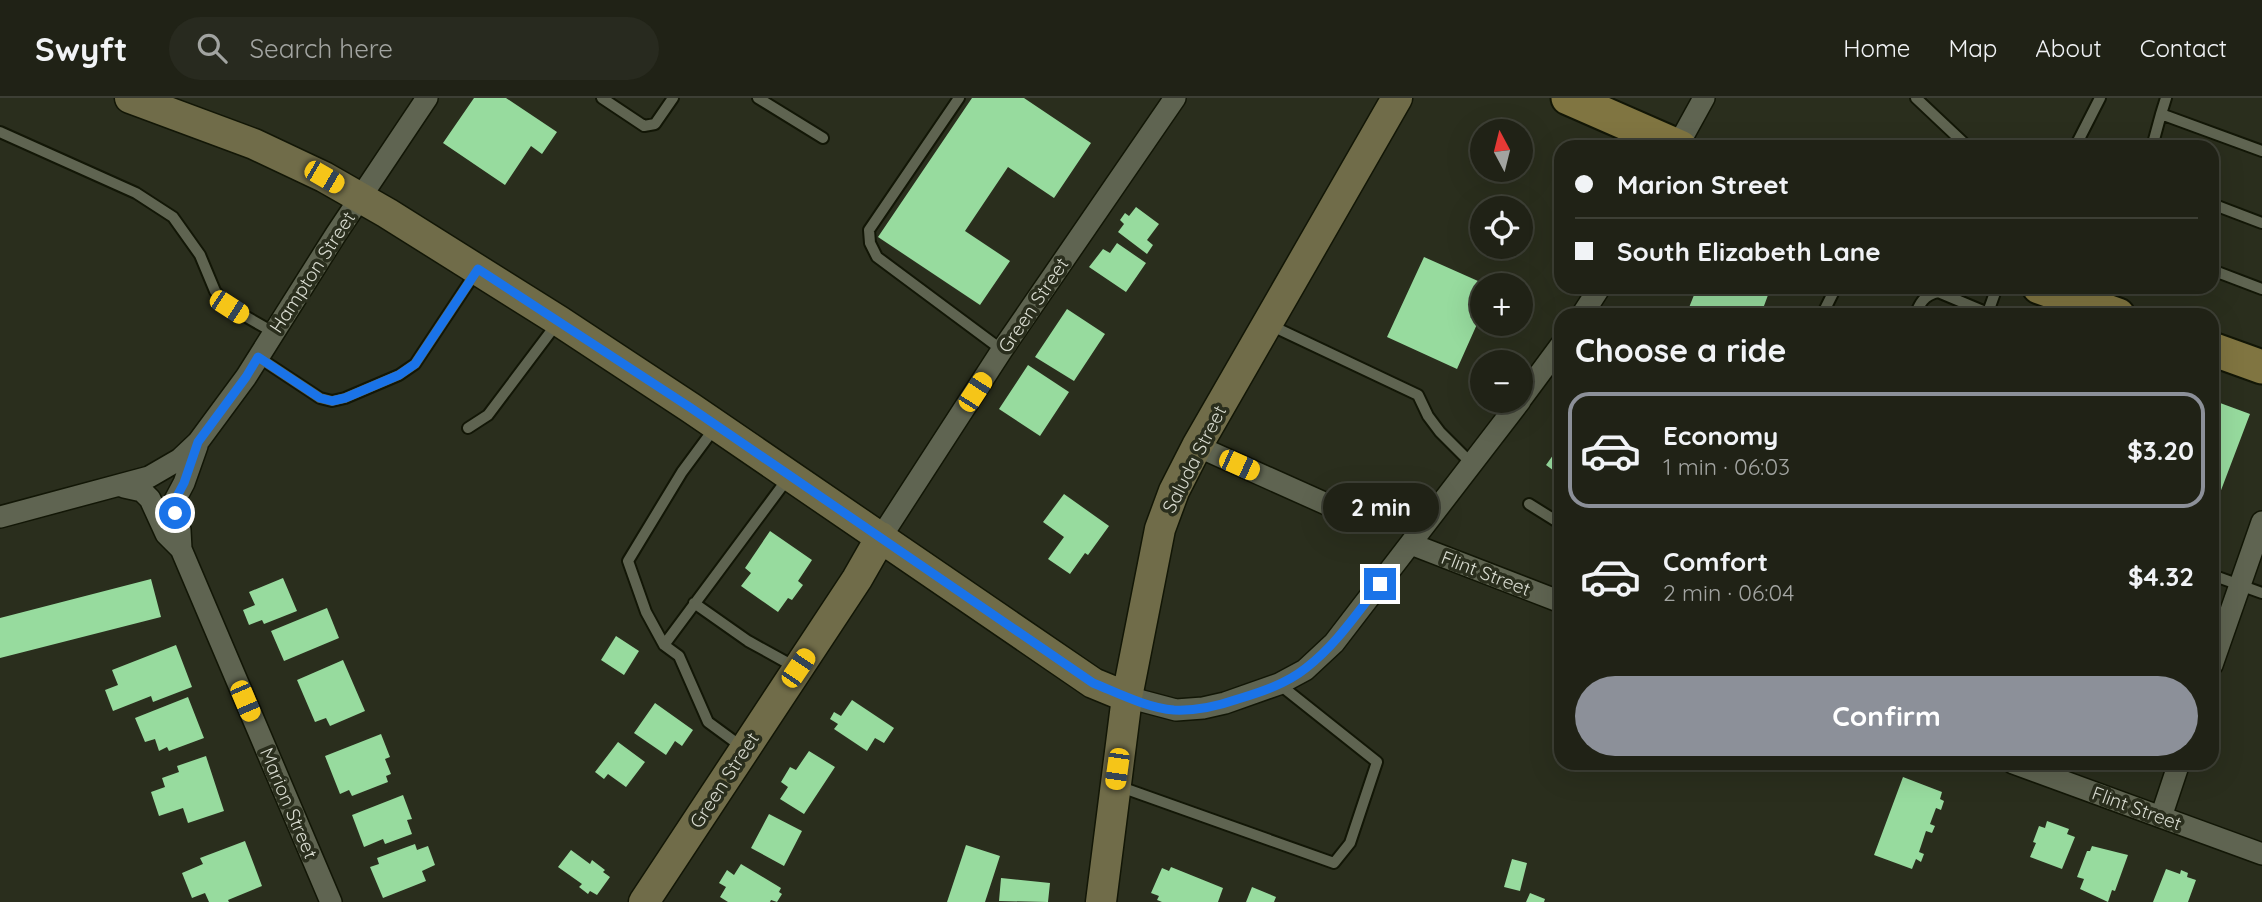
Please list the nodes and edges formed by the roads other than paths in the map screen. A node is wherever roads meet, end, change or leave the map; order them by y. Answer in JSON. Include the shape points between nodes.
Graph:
{"nodes":[{"id":1,"x":130,"y":98,"type":"edge"},
{"id":2,"x":427,"y":98,"type":"edge"},
{"id":3,"x":602,"y":98,"type":"edge"},
{"id":4,"x":673,"y":98,"type":"edge"},
{"id":5,"x":758,"y":98,"type":"edge"},
{"id":6,"x":959,"y":98,"type":"edge"},
{"id":7,"x":1175,"y":98,"type":"edge"},
{"id":8,"x":1397,"y":98,"type":"edge"},
{"id":9,"x":1568,"y":98,"type":"edge"},
{"id":10,"x":1704,"y":98,"type":"edge"},
{"id":11,"x":1916,"y":98,"type":"edge"},
{"id":12,"x":2100,"y":98,"type":"edge"},
{"id":13,"x":2166,"y":98,"type":"edge"},
{"id":14,"x":2161,"y":114,"type":"junction"},
{"id":15,"x":0,"y":132,"type":"edge"},
{"id":16,"x":823,"y":138,"type":"dead end"},
{"id":17,"x":1662,"y":140,"type":"edge"},
{"id":18,"x":1682,"y":140,"type":"edge"},
{"id":19,"x":1961,"y":140,"type":"edge"},
{"id":20,"x":2079,"y":140,"type":"edge"},
{"id":21,"x":2154,"y":140,"type":"edge"},
{"id":22,"x":2262,"y":151,"type":"edge"},
{"id":23,"x":361,"y":198,"type":"junction"},
{"id":24,"x":2219,"y":207,"type":"edge"},
{"id":25,"x":2262,"y":223,"type":"edge"},
{"id":26,"x":478,"y":269,"type":"junction"},
{"id":27,"x":2219,"y":273,"type":"edge"},
{"id":28,"x":2262,"y":289,"type":"edge"},
{"id":29,"x":1930,"y":294,"type":"edge"},
{"id":30,"x":1942,"y":294,"type":"edge"},
{"id":31,"x":2067,"y":296,"type":"edge"},
{"id":32,"x":1918,"y":308,"type":"edge"},
{"id":33,"x":1974,"y":308,"type":"edge"},
{"id":34,"x":2099,"y":308,"type":"edge"},
{"id":35,"x":559,"y":321,"type":"junction"},
{"id":36,"x":1268,"y":324,"type":"junction"},
{"id":37,"x":273,"y":332,"type":"junction"},
{"id":38,"x":1002,"y":350,"type":"junction"},
{"id":39,"x":2219,"y":352,"type":"edge"},
{"id":40,"x":1554,"y":354,"type":"edge"},
{"id":41,"x":258,"y":357,"type":"junction"},
{"id":42,"x":2262,"y":367,"type":"edge"},
{"id":43,"x":1533,"y":383,"type":"edge"},
{"id":44,"x":1510,"y":413,"type":"edge"},
{"id":45,"x":716,"y":426,"type":"junction"},
{"id":46,"x":468,"y":428,"type":"dead end"},
{"id":47,"x":198,"y":442,"type":"junction"},
{"id":48,"x":1197,"y":446,"type":"junction"},
{"id":49,"x":1472,"y":464,"type":"junction"},
{"id":50,"x":789,"y":475,"type":"junction"},
{"id":51,"x":123,"y":484,"type":"junction"},
{"id":52,"x":1528,"y":504,"type":"dead end"},
{"id":53,"x":0,"y":517,"type":"edge"},
{"id":54,"x":1362,"y":520,"type":"dead end"},
{"id":55,"x":1554,"y":520,"type":"edge"},
{"id":56,"x":2262,"y":522,"type":"edge"},
{"id":57,"x":881,"y":537,"type":"junction"},
{"id":58,"x":1410,"y":544,"type":"junction"},
{"id":59,"x":181,"y":549,"type":"junction"},
{"id":60,"x":2219,"y":578,"type":"edge"},
{"id":61,"x":2239,"y":585,"type":"junction"},
{"id":62,"x":2262,"y":593,"type":"edge"},
{"id":63,"x":1554,"y":599,"type":"edge"},
{"id":64,"x":694,"y":603,"type":"junction"},
{"id":65,"x":2219,"y":644,"type":"edge"},
{"id":66,"x":664,"y":645,"type":"junction"},
{"id":67,"x":798,"y":668,"type":"junction"},
{"id":68,"x":1279,"y":684,"type":"junction"},
{"id":69,"x":1127,"y":697,"type":"junction"},
{"id":70,"x":745,"y":749,"type":"junction"},
{"id":71,"x":2032,"y":770,"type":"edge"},
{"id":72,"x":2177,"y":770,"type":"edge"},
{"id":73,"x":1115,"y":785,"type":"junction"},
{"id":74,"x":2161,"y":817,"type":"junction"},
{"id":75,"x":2262,"y":854,"type":"edge"},
{"id":76,"x":331,"y":902,"type":"edge"},
{"id":77,"x":644,"y":902,"type":"edge"},
{"id":78,"x":1101,"y":902,"type":"edge"}],
"edges":[{"from":1,"to":23,"type":"main road","via":[[254,144]]},
{"from":2,"to":23,"type":"street","name":"Hampton Street"},
{"from":3,"to":4,"type":"lane","via":[[644,126],[655,124]]},
{"from":5,"to":16,"type":"lane"},
{"from":6,"to":38,"type":"lane","via":[[869,230],[870,243],[877,257]]},
{"from":7,"to":38,"type":"street","name":"Green Street"},
{"from":8,"to":36,"type":"main road","name":"Saluda Street"},
{"from":9,"to":17,"type":"main road"},
{"from":10,"to":18,"type":"street"},
{"from":11,"to":19,"type":"lane"},
{"from":12,"to":20,"type":"lane"},
{"from":13,"to":14,"type":"lane"},
{"from":14,"to":21,"type":"lane"},
{"from":14,"to":22,"type":"lane"},
{"from":15,"to":37,"type":"lane","via":[[136,193],[173,217],[200,255],[215,291],[229,307]]},
{"from":23,"to":26,"type":"main road"},
{"from":23,"to":37,"type":"street","name":"Hampton Street"},
{"from":24,"to":25,"type":"lane"},
{"from":26,"to":35,"type":"main road"},
{"from":26,"to":41,"type":"lane","via":[[415,364],[345,398],[320,398]]},
{"from":27,"to":28,"type":"lane"},
{"from":29,"to":32,"type":"lane"},
{"from":30,"to":33,"type":"lane"},
{"from":31,"to":34,"type":"main road"},
{"from":35,"to":45,"type":"main road"},
{"from":35,"to":46,"type":"lane","via":[[488,415]]},
{"from":36,"to":48,"type":"main road","name":"Saluda Street"},
{"from":36,"to":49,"type":"lane","via":[[1418,395],[1440,432]]},
{"from":37,"to":41,"type":"street","name":"Hampton Street"},
{"from":38,"to":57,"type":"street","name":"Green Street"},
{"from":39,"to":42,"type":"main road"},
{"from":40,"to":43,"type":"street"},
{"from":41,"to":47,"type":"street","name":"Hampton Street"},
{"from":44,"to":49,"type":"street"},
{"from":45,"to":50,"type":"main road"},
{"from":45,"to":66,"type":"lane","via":[[628,561],[646,612]]},
{"from":47,"to":51,"type":"street","name":"Hampton Street","via":[[165,469]]},
{"from":47,"to":59,"type":"street","name":"Marion Street","via":[[175,500]]},
{"from":48,"to":54,"type":"street"},
{"from":48,"to":69,"type":"main road","name":"Saluda Street","via":[[1160,529]]},
{"from":49,"to":58,"type":"street"},
{"from":50,"to":57,"type":"main road"},
{"from":50,"to":64,"type":"lane"},
{"from":51,"to":53,"type":"street","name":"Hampton Street"},
{"from":51,"to":59,"type":"street","name":"Marion Street","via":[[150,499],[166,534]]},
{"from":52,"to":55,"type":"lane"},
{"from":56,"to":61,"type":"street"},
{"from":57,"to":67,"type":"main road","name":"Green Street"},
{"from":57,"to":69,"type":"main road","via":[[1093,683]]},
{"from":58,"to":63,"type":"street","name":"Flint Street"},
{"from":58,"to":68,"type":"street","via":[[1334,643],[1305,670]]},
{"from":59,"to":76,"type":"street","name":"Marion Street"},
{"from":60,"to":61,"type":"lane"},
{"from":61,"to":62,"type":"lane"},
{"from":61,"to":65,"type":"street"},
{"from":64,"to":66,"type":"lane"},
{"from":64,"to":67,"type":"lane","via":[[748,641]]},
{"from":66,"to":70,"type":"lane","via":[[679,656],[708,722]]},
{"from":67,"to":70,"type":"main road","name":"Green Street"},
{"from":68,"to":69,"type":"street","via":[[1203,708],[1162,708]]},
{"from":68,"to":73,"type":"lane","via":[[1377,762],[1350,843],[1334,863]]},
{"from":69,"to":73,"type":"main road","name":"Saluda Street"},
{"from":70,"to":77,"type":"main road","name":"Green Street"},
{"from":71,"to":74,"type":"street","name":"Flint Street"},
{"from":72,"to":74,"type":"street"},
{"from":73,"to":78,"type":"main road","name":"Saluda Street"},
{"from":74,"to":75,"type":"street","name":"Flint Street"}]}
